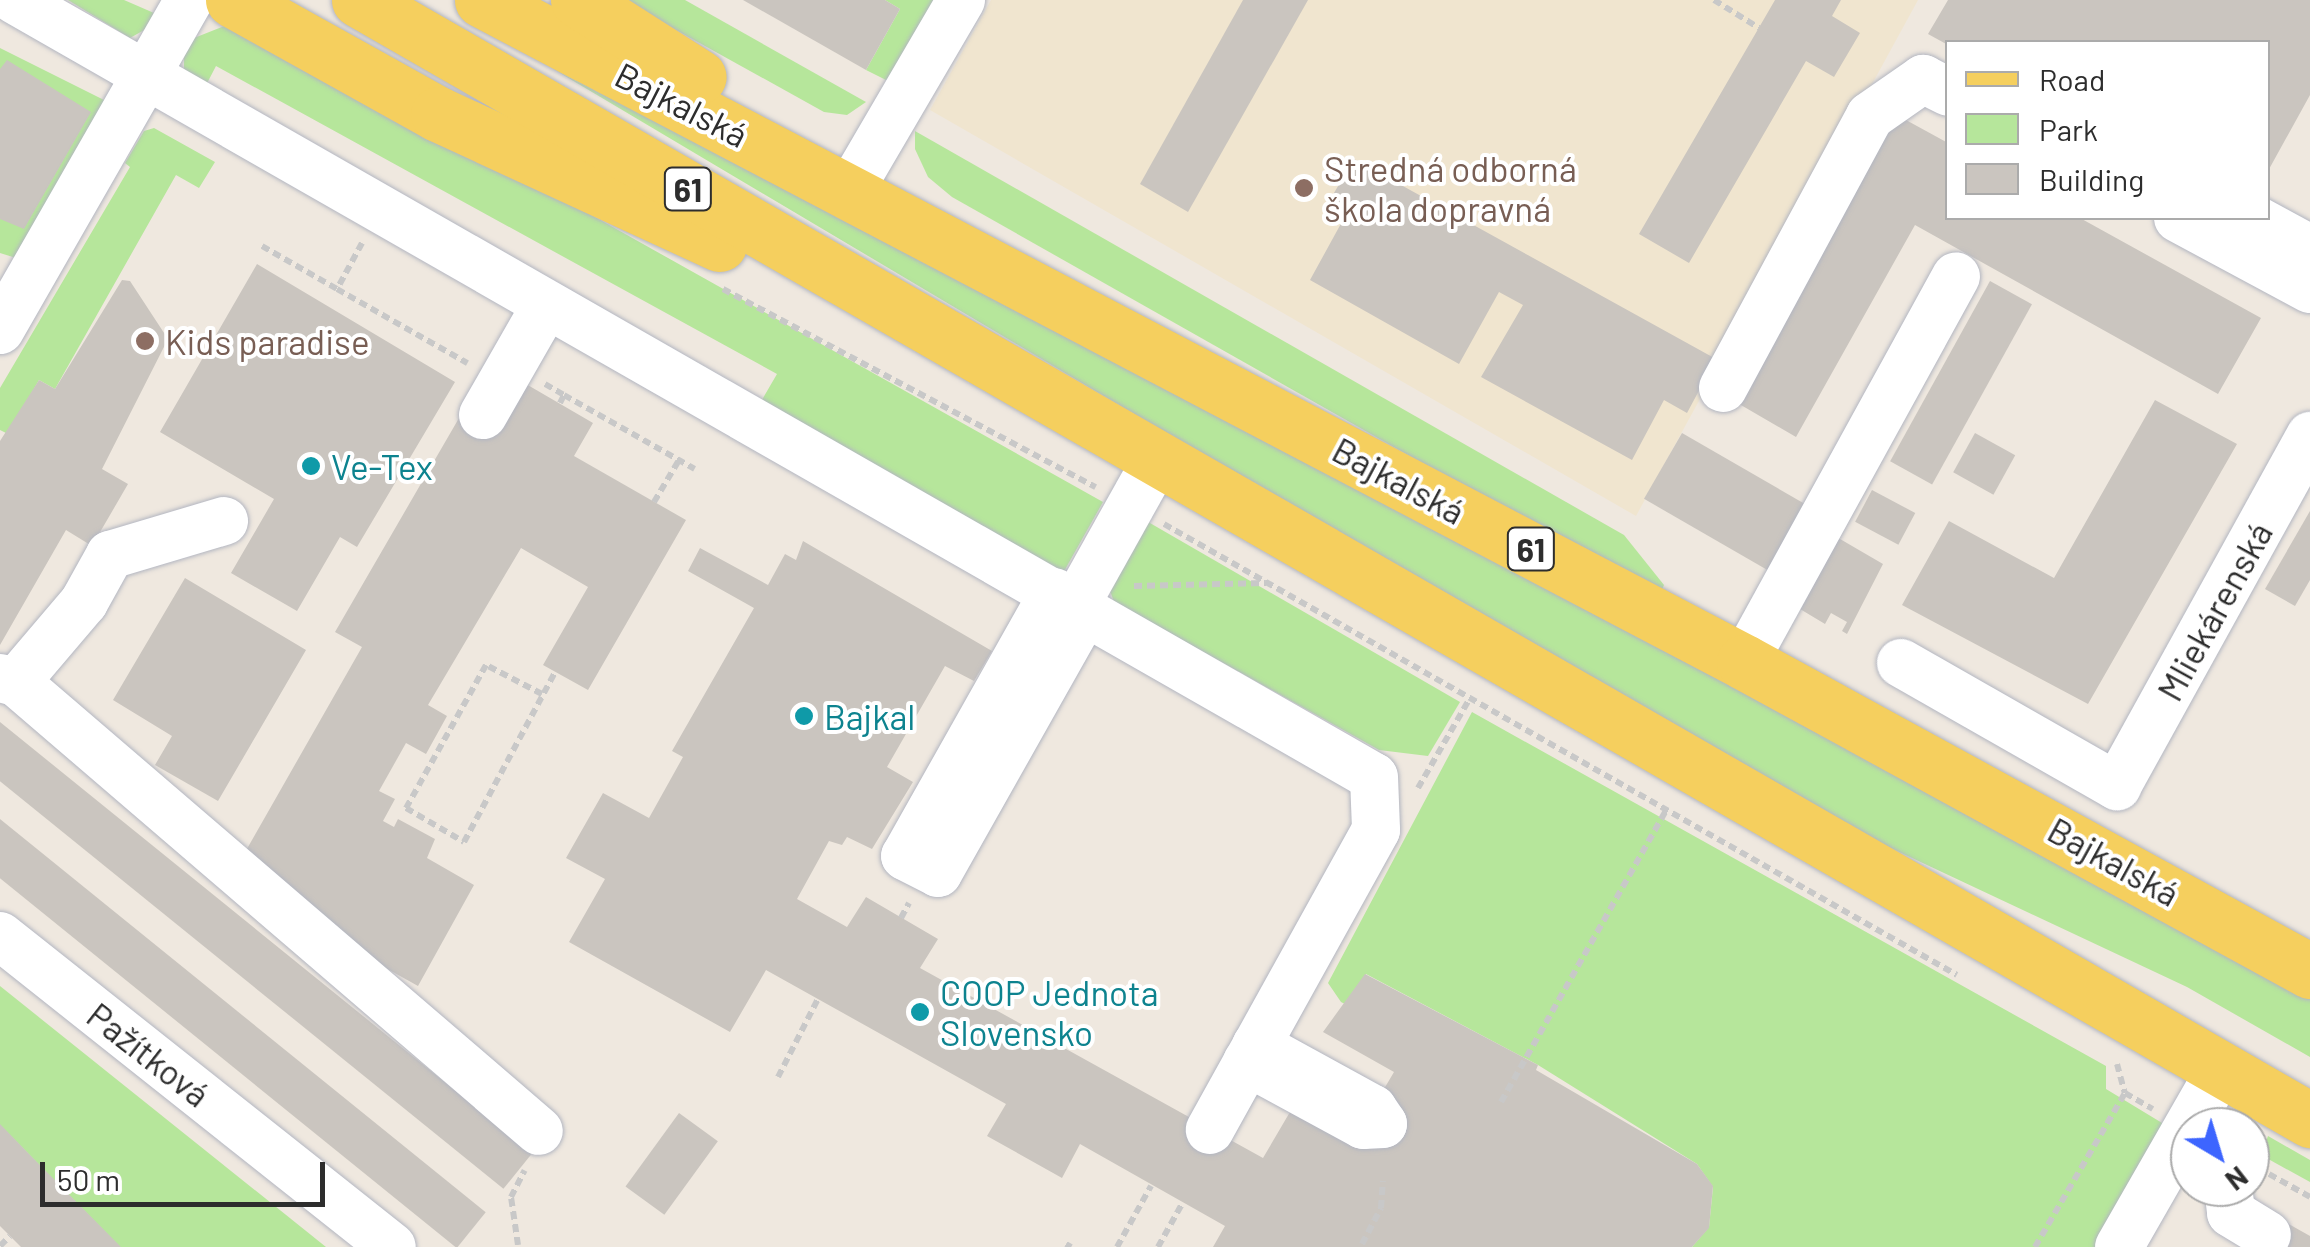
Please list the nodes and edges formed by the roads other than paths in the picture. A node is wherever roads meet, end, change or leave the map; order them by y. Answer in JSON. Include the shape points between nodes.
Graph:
{"nodes":[{"id":1,"x":14,"y":0,"type":"edge"},
{"id":2,"x":189,"y":0,"type":"edge"},
{"id":3,"x":233,"y":0,"type":"edge"},
{"id":4,"x":359,"y":0,"type":"edge"},
{"id":5,"x":482,"y":0,"type":"edge"},
{"id":6,"x":578,"y":0,"type":"edge"},
{"id":7,"x":961,"y":0,"type":"edge"},
{"id":8,"x":146,"y":78,"type":"junction"},
{"id":9,"x":1945,"y":90,"type":"edge"},
{"id":10,"x":850,"y":190,"type":"junction"},
{"id":11,"x":2182,"y":220,"type":"edge"},
{"id":12,"x":2256,"y":220,"type":"edge"},
{"id":13,"x":2310,"y":249,"type":"edge"},
{"id":14,"x":1956,"y":277,"type":"dead end"},
{"id":15,"x":2310,"y":288,"type":"edge"},
{"id":16,"x":546,"y":305,"type":"junction"},
{"id":17,"x":0,"y":330,"type":"edge"},
{"id":18,"x":1017,"y":380,"type":"junction"},
{"id":19,"x":1724,"y":388,"type":"dead end"},
{"id":20,"x":483,"y":416,"type":"dead end"},
{"id":21,"x":2310,"y":436,"type":"edge"},
{"id":22,"x":1144,"y":483,"type":"junction"},
{"id":23,"x":224,"y":521,"type":"dead end"},
{"id":24,"x":1076,"y":597,"type":"junction"},
{"id":25,"x":1744,"y":662,"type":"junction"},
{"id":26,"x":1902,"y":663,"type":"dead end"},
{"id":27,"x":8,"y":680,"type":"edge"},
{"id":28,"x":0,"y":936,"type":"edge"},
{"id":29,"x":2310,"y":971,"type":"edge"},
{"id":30,"x":2221,"y":1068,"type":"junction"},
{"id":31,"x":2222,"y":1107,"type":"edge"},
{"id":32,"x":2310,"y":1120,"type":"edge"},
{"id":33,"x":1210,"y":1130,"type":"dead end"},
{"id":34,"x":540,"y":1132,"type":"dead end"},
{"id":35,"x":392,"y":1247,"type":"edge"},
{"id":36,"x":2119,"y":1247,"type":"edge"}],
"edges":[{"from":1,"to":8,"type":"street"},
{"from":2,"to":8,"type":"street"},
{"from":3,"to":18,"type":"main road","via":[[438,114]]},
{"from":4,"to":18,"type":"main road","name":"Bajkalská","number":"61"},
{"from":5,"to":10,"type":"main road","name":"Bajkalská","number":"61"},
{"from":6,"to":10,"type":"main road","via":[[704,80]]},
{"from":7,"to":10,"type":"street"},
{"from":8,"to":16,"type":"street"},
{"from":8,"to":17,"type":"street"},
{"from":9,"to":19,"type":"street","via":[[1923,79],[1870,116]]},
{"from":10,"to":25,"type":"main road","name":"Bajkalská","number":"61"},
{"from":11,"to":15,"type":"street"},
{"from":12,"to":13,"type":"street"},
{"from":14,"to":25,"type":"street"},
{"from":16,"to":20,"type":"street"},
{"from":16,"to":24,"type":"street"},
{"from":18,"to":22,"type":"main road","name":"Bajkalská","number":"61"},
{"from":21,"to":26,"type":"street","name":"Mliekárenská","via":[[2110,799]]},
{"from":22,"to":24,"type":"street"},
{"from":22,"to":30,"type":"main road","name":"Bajkalská","number":"61"},
{"from":23,"to":27,"type":"street","via":[[110,555],[84,602]]},
{"from":24,"to":24,"type":"street","via":[[905,856],[938,873]]},
{"from":24,"to":33,"type":"street","via":[[1374,777],[1376,830]]},
{"from":25,"to":29,"type":"main road","name":"Bajkalská","number":"61"},
{"from":27,"to":34,"type":"street"},
{"from":28,"to":35,"type":"street","name":"Pažítková"},
{"from":30,"to":31,"type":"street"},
{"from":30,"to":32,"type":"main road","name":"Bajkalská","number":"61"},
{"from":30,"to":36,"type":"street"}]}
